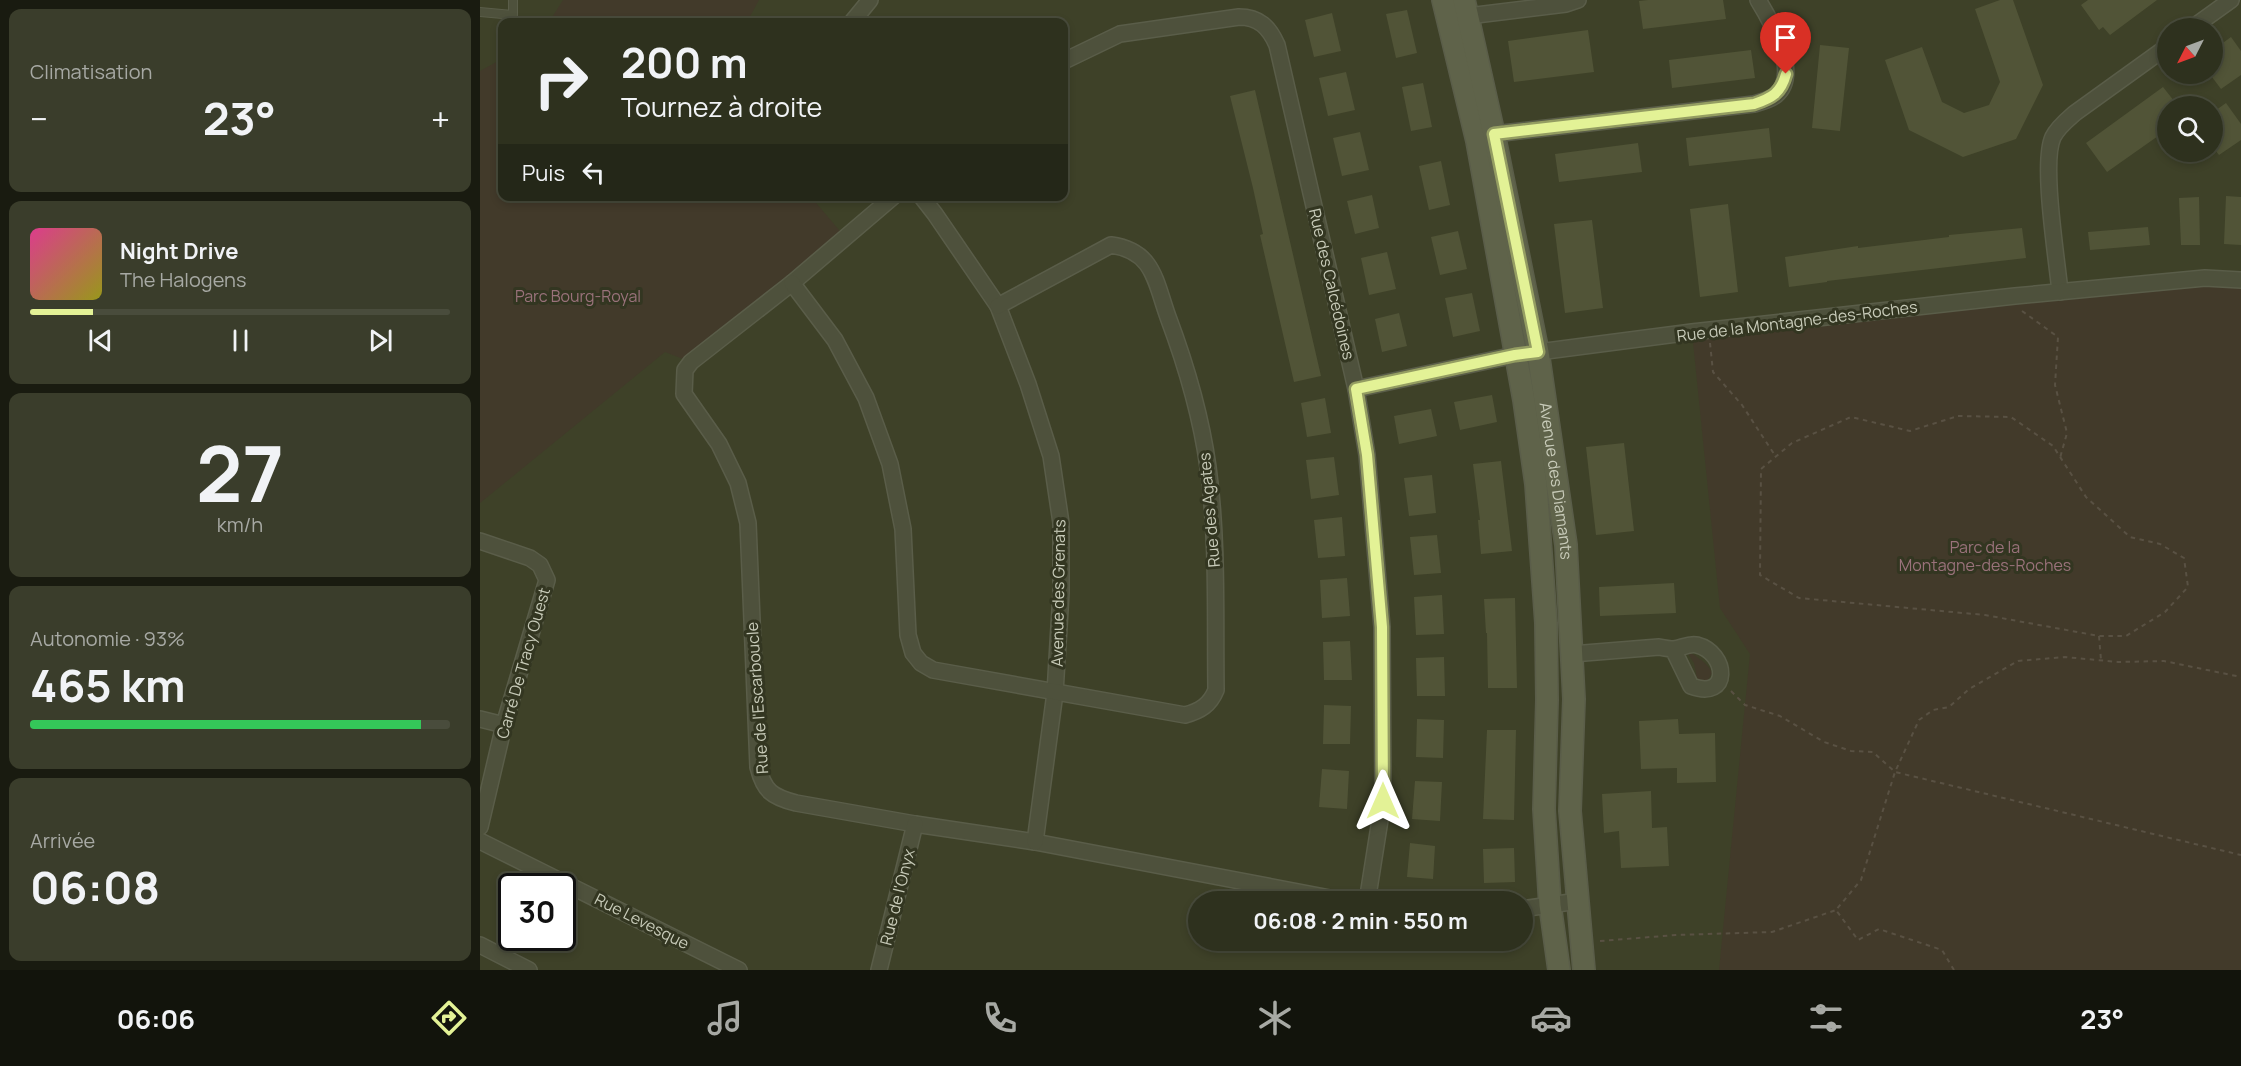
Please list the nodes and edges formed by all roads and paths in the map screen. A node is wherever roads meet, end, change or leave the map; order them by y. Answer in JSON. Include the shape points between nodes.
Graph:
{"nodes":[{"id":1,"x":513,"y":0,"type":"edge"},
{"id":2,"x":870,"y":0,"type":"edge"},
{"id":3,"x":1443,"y":0,"type":"edge"},
{"id":4,"x":1578,"y":0,"type":"edge"},
{"id":5,"x":1758,"y":0,"type":"edge"},
{"id":6,"x":2231,"y":0,"type":"edge"},
{"id":7,"x":1466,"y":8,"type":"edge"},
{"id":8,"x":480,"y":12,"type":"edge"},
{"id":9,"x":855,"y":18,"type":"edge"},
{"id":10,"x":2206,"y":18,"type":"edge"},
{"id":11,"x":2157,"y":54,"type":"edge"},
{"id":12,"x":1068,"y":59,"type":"edge"},
{"id":13,"x":1494,"y":134,"type":"junction"},
{"id":14,"x":888,"y":201,"type":"edge"},
{"id":15,"x":925,"y":201,"type":"edge"},
{"id":16,"x":2241,"y":280,"type":"edge"},
{"id":17,"x":792,"y":283,"type":"junction"},
{"id":18,"x":2060,"y":292,"type":"junction"},
{"id":19,"x":2015,"y":296,"type":"junction"},
{"id":20,"x":998,"y":306,"type":"junction"},
{"id":21,"x":1709,"y":331,"type":"junction"},
{"id":22,"x":1538,"y":352,"type":"junction"},
{"id":23,"x":1515,"y":355,"type":"junction"},
{"id":24,"x":1356,"y":389,"type":"junction"},
{"id":25,"x":1776,"y":457,"type":"junction"},
{"id":26,"x":2060,"y":458,"type":"junction"},
{"id":27,"x":480,"y":541,"type":"edge"},
{"id":28,"x":2099,"y":636,"type":"junction"},
{"id":29,"x":1673,"y":649,"type":"junction"},
{"id":30,"x":1572,"y":654,"type":"junction"},
{"id":31,"x":2101,"y":660,"type":"junction"},
{"id":32,"x":2241,"y":677,"type":"edge"},
{"id":33,"x":1718,"y":683,"type":"junction"},
{"id":34,"x":1055,"y":693,"type":"junction"},
{"id":35,"x":480,"y":719,"type":"edge"},
{"id":36,"x":504,"y":725,"type":"junction"},
{"id":37,"x":1895,"y":772,"type":"junction"},
{"id":38,"x":915,"y":824,"type":"junction"},
{"id":39,"x":480,"y":827,"type":"edge"},
{"id":40,"x":480,"y":841,"type":"edge"},
{"id":41,"x":1035,"y":842,"type":"junction"},
{"id":42,"x":2241,"y":855,"type":"edge"},
{"id":43,"x":1293,"y":891,"type":"edge"},
{"id":44,"x":1369,"y":891,"type":"edge"},
{"id":45,"x":1578,"y":901,"type":"junction"},
{"id":46,"x":1550,"y":905,"type":"junction"},
{"id":47,"x":1533,"y":907,"type":"edge"},
{"id":48,"x":1836,"y":910,"type":"junction"},
{"id":49,"x":1582,"y":943,"type":"junction"},
{"id":50,"x":480,"y":945,"type":"edge"},
{"id":51,"x":529,"y":970,"type":"edge"},
{"id":52,"x":739,"y":970,"type":"edge"},
{"id":53,"x":879,"y":970,"type":"edge"},
{"id":54,"x":1559,"y":970,"type":"edge"},
{"id":55,"x":1584,"y":970,"type":"edge"},
{"id":56,"x":1954,"y":970,"type":"edge"}],
"edges":[{"from":1,"to":8,"type":"lane","via":[[513,15]]},
{"from":2,"to":9,"type":"street"},
{"from":3,"to":23,"type":"street","name":"Avenue des Diamants","via":[[1477,141]]},
{"from":4,"to":7,"type":"street","via":[[1566,4]]},
{"from":5,"to":13,"type":"street","via":[[1774,26],[1786,74],[1776,95],[1754,104]]},
{"from":6,"to":10,"type":"street"},
{"from":7,"to":13,"type":"street","name":"Avenue des Diamants"},
{"from":11,"to":18,"type":"street","via":[[2075,113],[2054,136],[2048,161]]},
{"from":12,"to":24,"type":"street","name":"Rue des Calcédoines","via":[[1120,34],[1228,18],[1252,17],[1271,32]]},
{"from":13,"to":22,"type":"street","name":"Avenue des Diamants"},
{"from":14,"to":17,"type":"street","name":"Rue de l'Escarboucle"},
{"from":15,"to":20,"type":"street","name":"Avenue des Grenats"},
{"from":16,"to":18,"type":"street","name":"Rue de la Montagne-des-Roches","via":[[2205,278]]},
{"from":17,"to":34,"type":"street","via":[[835,340],[866,398],[890,464],[903,529],[908,635],[913,653],[933,670]]},
{"from":17,"to":38,"type":"street","name":"Rue de l'Escarboucle","via":[[691,362],[683,380],[684,394],[719,444],[738,483],[748,523],[761,781],[770,793],[782,799]]},
{"from":18,"to":19,"type":"street","name":"Rue de la Montagne-des-Roches"},
{"from":19,"to":21,"type":"street","name":"Rue de la Montagne-des-Roches"},
{"from":19,"to":26,"type":"path","via":[[2017,307],[2058,337],[2055,385],[2067,432]]},
{"from":20,"to":34,"type":"street","name":"Avenue des Grenats","via":[[1051,456],[1061,523]]},
{"from":20,"to":34,"type":"street","name":"Rue des Agates","via":[[1111,245],[1139,254],[1150,267],[1185,362],[1208,465],[1214,538],[1216,690],[1212,699],[1185,715]]},
{"from":21,"to":22,"type":"street","name":"Rue de la Montagne-des-Roches"},
{"from":21,"to":25,"type":"path","via":[[1713,372],[1742,405]]},
{"from":22,"to":23,"type":"street","name":"Rue de la Montagne-des-Roches"},
{"from":22,"to":30,"type":"street","name":"Avenue des Diamants","via":[[1566,545]]},
{"from":23,"to":24,"type":"street","name":"Rue de la Montagne-des-Roches"},
{"from":23,"to":46,"type":"street","name":"Avenue des Diamants","via":[[1536,484],[1542,549],[1547,700],[1544,809]]},
{"from":24,"to":44,"type":"street","name":"Rue des Calcédoines","via":[[1367,455],[1382,627],[1383,801]]},
{"from":25,"to":26,"type":"path","via":[[1792,443],[1851,417],[1910,431],[1958,417],[2011,417],[2053,446]]},
{"from":25,"to":28,"type":"path","via":[[1761,469],[1760,575],[1799,598],[1985,615]]},
{"from":26,"to":28,"type":"path","via":[[2086,497],[2130,537],[2160,544],[2184,558],[2188,587],[2165,612],[2126,636]]},
{"from":27,"to":36,"type":"street","name":"Carré De Tracy Ouest","via":[[530,558],[540,565],[547,580]]},
{"from":28,"to":31,"type":"path"},
{"from":29,"to":30,"type":"street"},
{"from":29,"to":33,"type":"street","via":[[1691,686],[1701,690]]},
{"from":29,"to":33,"type":"street","via":[[1693,644],[1706,648],[1720,666],[1722,675]]},
{"from":30,"to":45,"type":"street","name":"Avenue des Diamants","via":[[1570,811]]},
{"from":31,"to":32,"type":"path","via":[[2164,661]]},
{"from":31,"to":37,"type":"path","via":[[2065,657],[2018,661],[1969,688],[1949,708],[1933,710],[1919,720]]},
{"from":33,"to":37,"type":"path","via":[[1745,705],[1780,716],[1824,742],[1851,752],[1873,752]]},
{"from":34,"to":41,"type":"street","name":"Avenue des Grenats"},
{"from":35,"to":36,"type":"street"},
{"from":36,"to":39,"type":"street","name":"Carré De Tracy Ouest"},
{"from":37,"to":42,"type":"path"},
{"from":37,"to":48,"type":"path","via":[[1862,880]]},
{"from":38,"to":41,"type":"street","name":"Rue de l'Escarboucle"},
{"from":38,"to":53,"type":"street","name":"Rue de l'Onyx"},
{"from":40,"to":52,"type":"street","name":"Rue Levesque"},
{"from":41,"to":43,"type":"street","name":"Rue de l'Escarboucle"},
{"from":45,"to":46,"type":"street"},
{"from":45,"to":49,"type":"street","name":"Avenue des Diamants"},
{"from":46,"to":47,"type":"street"},
{"from":46,"to":54,"type":"street","name":"Avenue des Diamants"},
{"from":48,"to":49,"type":"path","via":[[1772,932]]},
{"from":48,"to":56,"type":"path","via":[[1858,940],[1879,929],[1942,950]]},
{"from":49,"to":55,"type":"street","name":"Avenue des Diamants"},
{"from":50,"to":51,"type":"street"}]}
